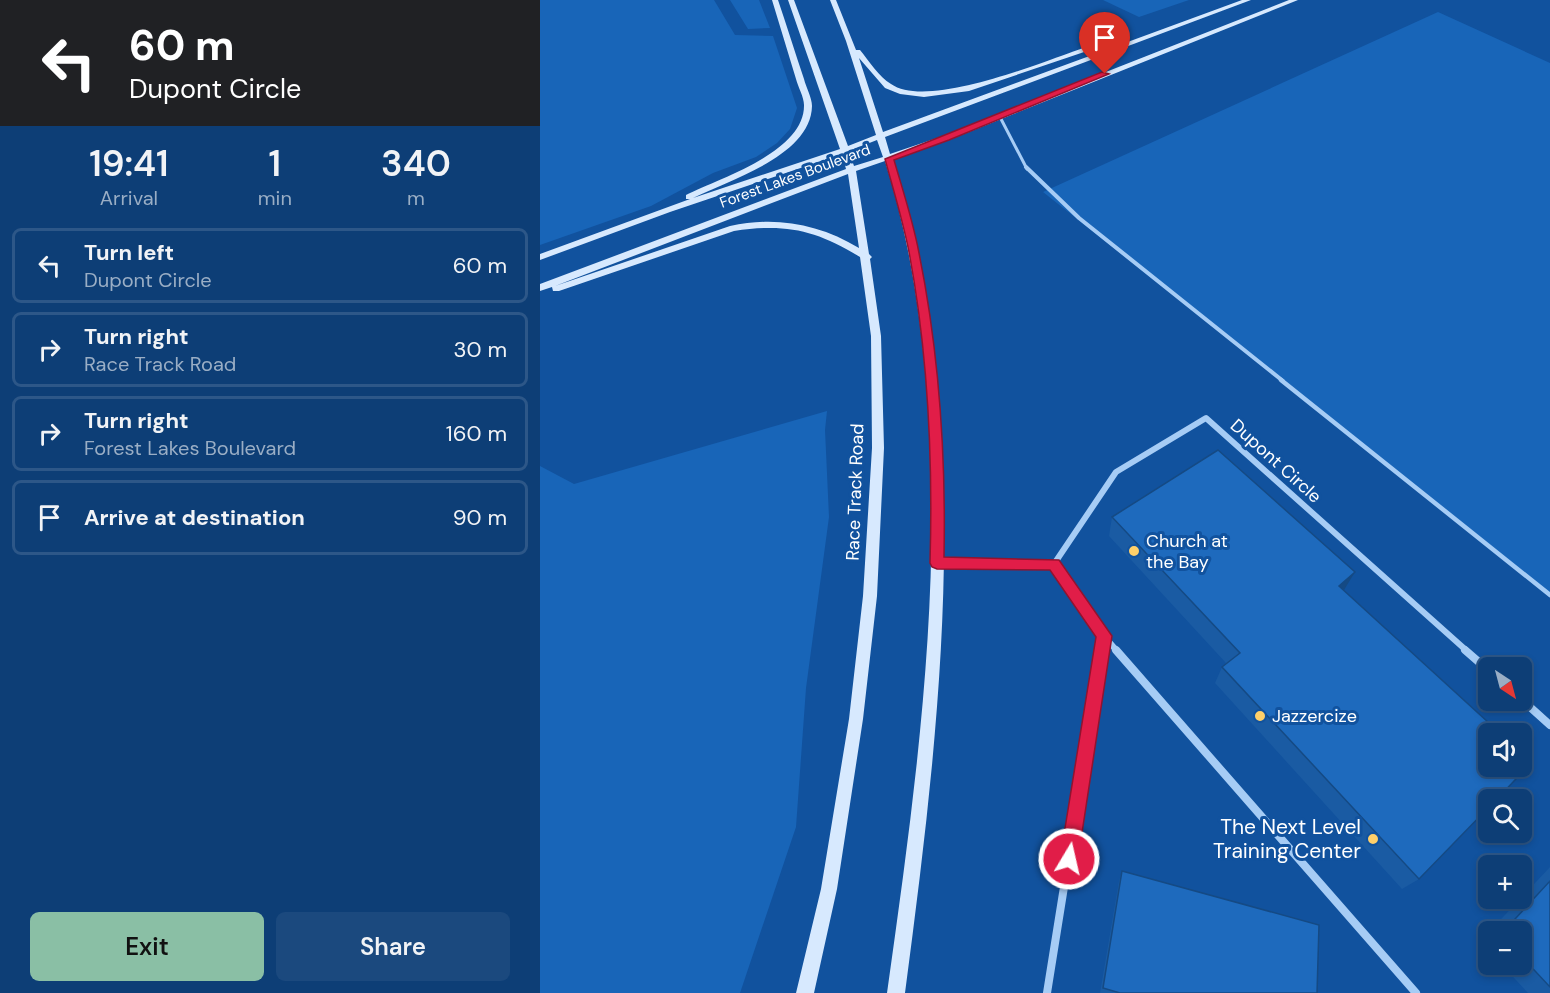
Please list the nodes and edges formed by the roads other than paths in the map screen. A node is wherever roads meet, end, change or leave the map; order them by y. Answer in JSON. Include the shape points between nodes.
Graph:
{"nodes":[{"id":1,"x":775,"y":0,"type":"edge"},
{"id":2,"x":791,"y":0,"type":"edge"},
{"id":3,"x":833,"y":0,"type":"edge"},
{"id":4,"x":1228,"y":0,"type":"edge"},
{"id":5,"x":1248,"y":0,"type":"edge"},
{"id":6,"x":1295,"y":0,"type":"edge"},
{"id":7,"x":854,"y":48,"type":"junction"},
{"id":8,"x":1000,"y":117,"type":"junction"},
{"id":9,"x":881,"y":136,"type":"junction"},
{"id":10,"x":843,"y":151,"type":"junction"},
{"id":11,"x":889,"y":159,"type":"junction"},
{"id":12,"x":851,"y":170,"type":"junction"},
{"id":13,"x":667,"y":210,"type":"junction"},
{"id":14,"x":540,"y":257,"type":"edge"},
{"id":15,"x":867,"y":257,"type":"junction"},
{"id":16,"x":540,"y":288,"type":"edge"},
{"id":17,"x":540,"y":294,"type":"edge"},
{"id":18,"x":937,"y":563,"type":"junction"},
{"id":19,"x":1054,"y":564,"type":"junction"},
{"id":20,"x":1550,"y":596,"type":"edge"},
{"id":21,"x":1104,"y":636,"type":"junction"},
{"id":22,"x":1478,"y":661,"type":"edge"},
{"id":23,"x":1532,"y":709,"type":"edge"},
{"id":24,"x":1550,"y":725,"type":"edge"},
{"id":25,"x":805,"y":993,"type":"edge"},
{"id":26,"x":896,"y":993,"type":"edge"},
{"id":27,"x":1047,"y":993,"type":"edge"},
{"id":28,"x":1416,"y":993,"type":"edge"}],
"edges":[{"from":1,"to":13,"type":"main road","via":[[808,105],[801,130],[774,156]]},
{"from":2,"to":10,"type":"main road","name":"Race Track Road"},
{"from":3,"to":7,"type":"main road"},
{"from":4,"to":7,"type":"main road","via":[[952,93],[924,95],[894,89],[881,81]]},
{"from":5,"to":9,"type":"main road","name":"Forest Lakes Boulevard"},
{"from":6,"to":8,"type":"main road","name":"Forest Lakes Boulevard"},
{"from":7,"to":9,"type":"main road"},
{"from":8,"to":11,"type":"main road","name":"Forest Lakes Boulevard"},
{"from":8,"to":20,"type":"lane","via":[[1029,171],[1071,211]]},
{"from":9,"to":10,"type":"main road","name":"Forest Lakes Boulevard"},
{"from":9,"to":11,"type":"main road"},
{"from":10,"to":12,"type":"main road","name":"Race Track Road"},
{"from":10,"to":13,"type":"main road","name":"Forest Lakes Boulevard"},
{"from":11,"to":12,"type":"main road","name":"Forest Lakes Boulevard"},
{"from":11,"to":18,"type":"main road","via":[[914,250],[930,350]]},
{"from":12,"to":15,"type":"main road","name":"Race Track Road"},
{"from":12,"to":16,"type":"main road","name":"Forest Lakes Boulevard"},
{"from":13,"to":14,"type":"main road","name":"Forest Lakes Boulevard"},
{"from":15,"to":17,"type":"main road","via":[[813,228],[747,225]]},
{"from":15,"to":25,"type":"main road","name":"Race Track Road","via":[[876,336],[878,448],[870,596],[856,719],[829,889]]},
{"from":18,"to":19,"type":"street"},
{"from":18,"to":26,"type":"main road","via":[[920,825]]},
{"from":19,"to":21,"type":"street"},
{"from":19,"to":22,"type":"street","name":"Dupont Circle","via":[[1116,472],[1206,418]]},
{"from":21,"to":27,"type":"street"},
{"from":21,"to":28,"type":"street"},
{"from":23,"to":24,"type":"street"}]}
